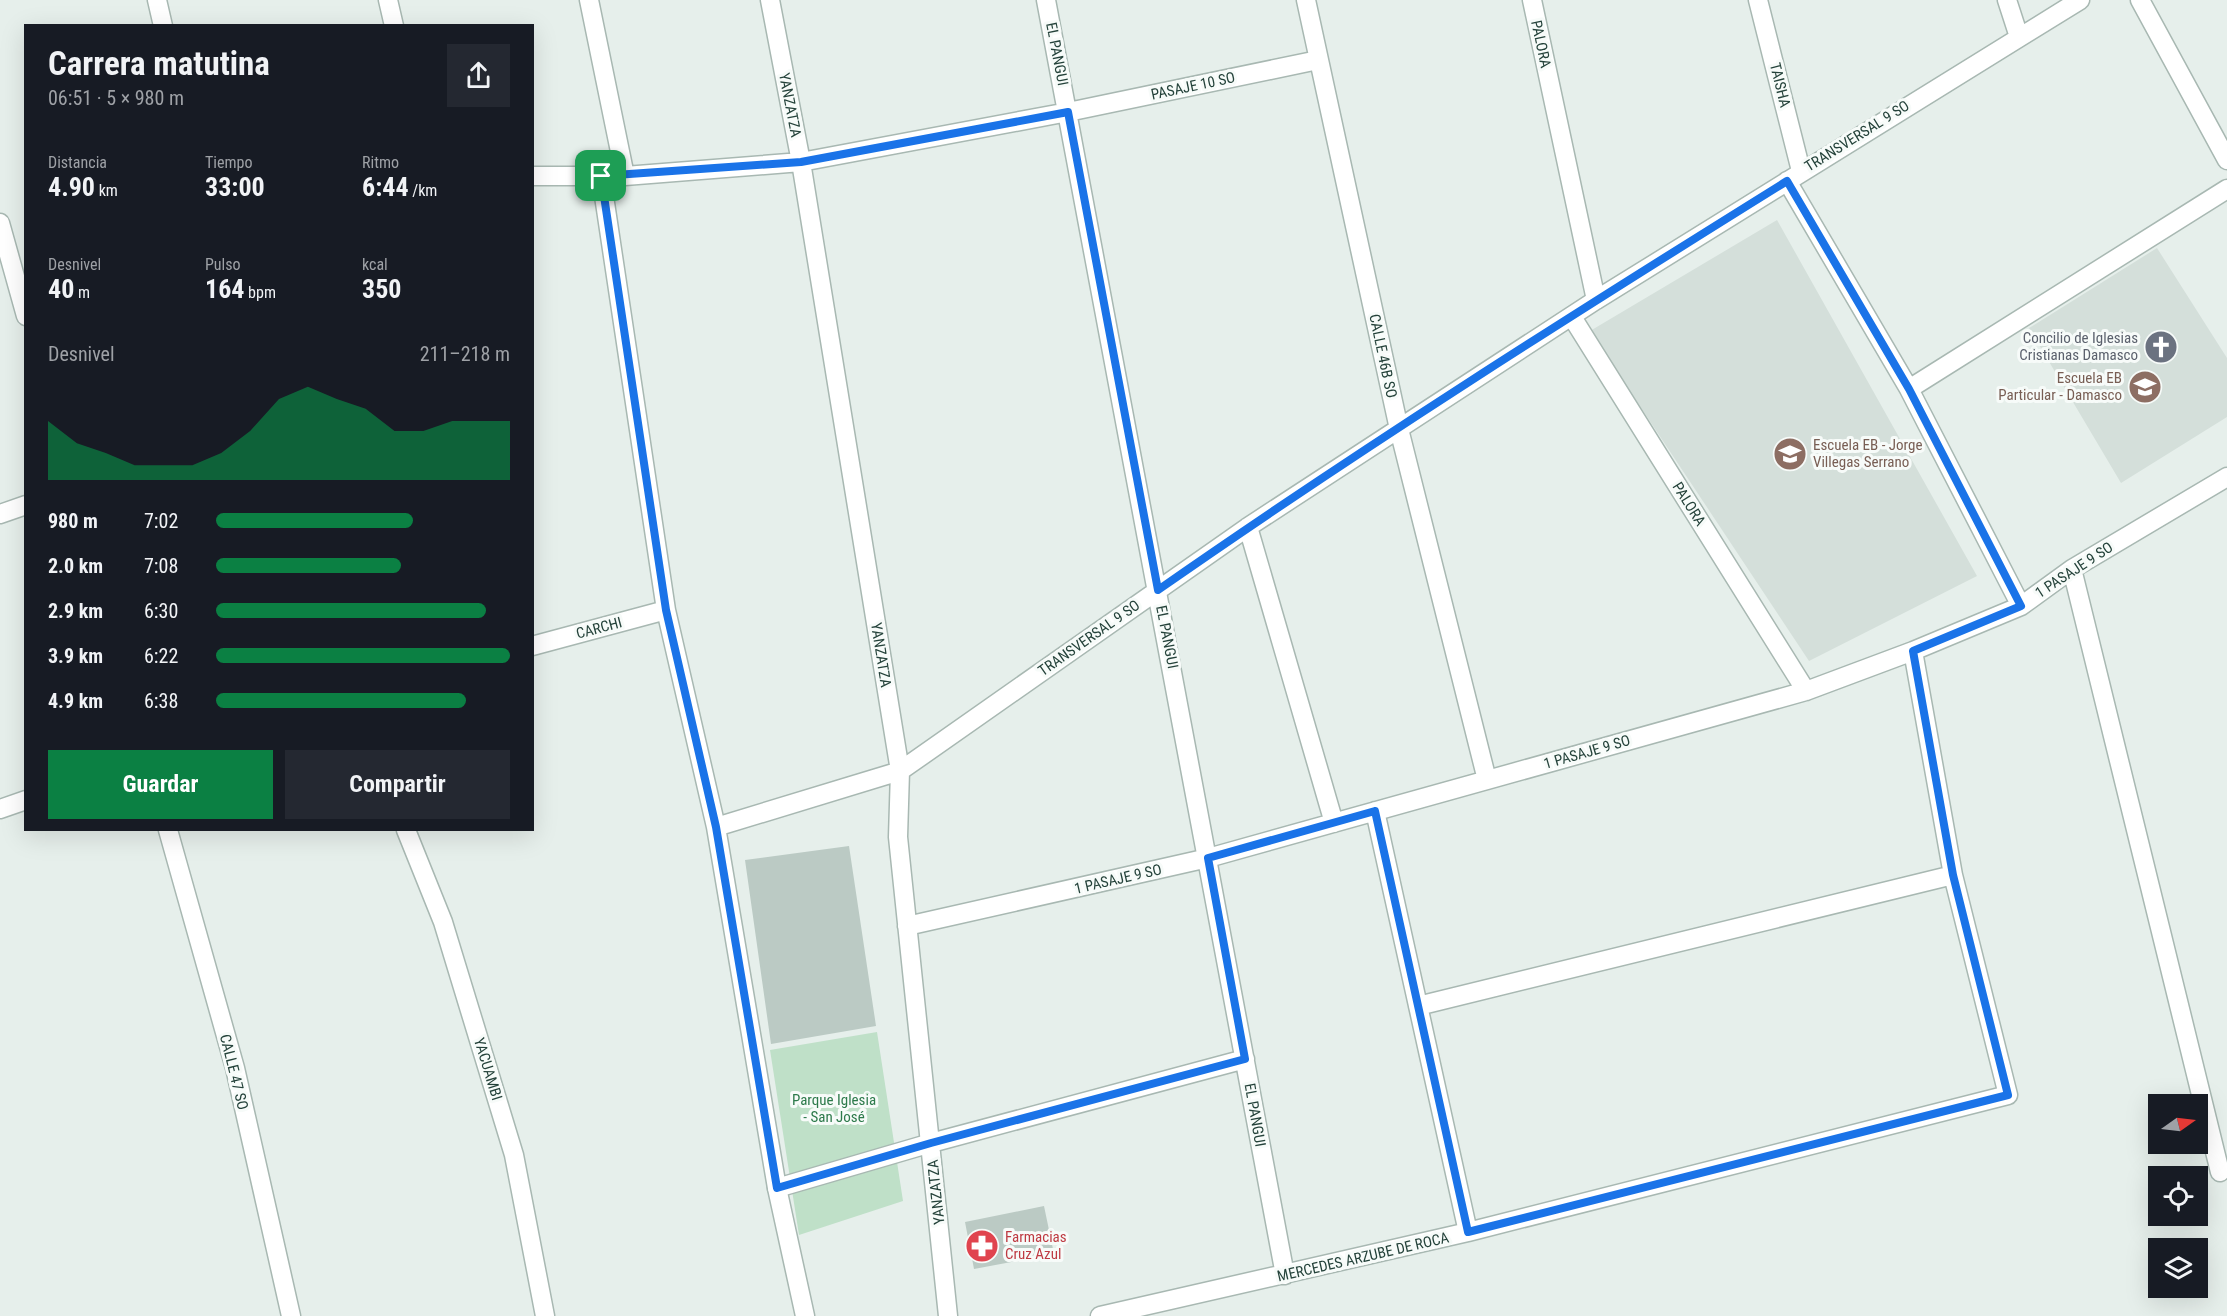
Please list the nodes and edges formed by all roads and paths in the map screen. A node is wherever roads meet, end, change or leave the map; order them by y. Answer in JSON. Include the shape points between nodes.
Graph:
{"nodes":[{"id":1,"x":157,"y":0,"type":"edge"},
{"id":2,"x":388,"y":0,"type":"edge"},
{"id":3,"x":589,"y":0,"type":"edge"},
{"id":4,"x":770,"y":0,"type":"edge"},
{"id":5,"x":1046,"y":0,"type":"edge"},
{"id":6,"x":1306,"y":0,"type":"edge"},
{"id":7,"x":1532,"y":0,"type":"edge"},
{"id":8,"x":1758,"y":0,"type":"edge"},
{"id":9,"x":2007,"y":0,"type":"edge"},
{"id":10,"x":2080,"y":0,"type":"edge"},
{"id":11,"x":2140,"y":0,"type":"edge"},
{"id":12,"x":163,"y":24,"type":"edge"},
{"id":13,"x":394,"y":24,"type":"edge"},
{"id":14,"x":2019,"y":37,"type":"junction"},
{"id":15,"x":1318,"y":60,"type":"junction"},
{"id":16,"x":1068,"y":112,"type":"junction"},
{"id":17,"x":2227,"y":160,"type":"edge"},
{"id":18,"x":801,"y":162,"type":"junction"},
{"id":19,"x":534,"y":176,"type":"edge"},
{"id":20,"x":601,"y":176,"type":"junction"},
{"id":21,"x":625,"y":176,"type":"junction"},
{"id":22,"x":1794,"y":176,"type":"junction"},
{"id":23,"x":2227,"y":189,"type":"edge"},
{"id":24,"x":0,"y":223,"type":"edge"},
{"id":25,"x":11,"y":253,"type":"edge"},
{"id":26,"x":1596,"y":300,"type":"junction"},
{"id":27,"x":24,"y":308,"type":"edge"},
{"id":28,"x":1572,"y":317,"type":"junction"},
{"id":29,"x":1909,"y":389,"type":"junction"},
{"id":30,"x":1399,"y":429,"type":"junction"},
{"id":31,"x":2227,"y":477,"type":"edge"},
{"id":32,"x":24,"y":507,"type":"edge"},
{"id":33,"x":0,"y":514,"type":"edge"},
{"id":34,"x":1248,"y":527,"type":"junction"},
{"id":35,"x":2072,"y":568,"type":"junction"},
{"id":36,"x":1158,"y":590,"type":"junction"},
{"id":37,"x":2021,"y":606,"type":"junction"},
{"id":38,"x":666,"y":610,"type":"junction"},
{"id":39,"x":534,"y":645,"type":"edge"},
{"id":40,"x":1913,"y":651,"type":"junction"},
{"id":41,"x":1806,"y":691,"type":"junction"},
{"id":42,"x":900,"y":771,"type":"junction"},
{"id":43,"x":1487,"y":780,"type":"junction"},
{"id":44,"x":24,"y":801,"type":"edge"},
{"id":45,"x":0,"y":809,"type":"edge"},
{"id":46,"x":1375,"y":811,"type":"junction"},
{"id":47,"x":1334,"y":823,"type":"junction"},
{"id":48,"x":716,"y":827,"type":"junction"},
{"id":49,"x":168,"y":831,"type":"edge"},
{"id":50,"x":406,"y":831,"type":"edge"},
{"id":51,"x":1208,"y":858,"type":"junction"},
{"id":52,"x":1953,"y":875,"type":"junction"},
{"id":53,"x":908,"y":926,"type":"junction"},
{"id":54,"x":1418,"y":1006,"type":"junction"},
{"id":55,"x":1245,"y":1059,"type":"junction"},
{"id":56,"x":931,"y":1143,"type":"junction"},
{"id":57,"x":2220,"y":1172,"type":"dead end"},
{"id":58,"x":777,"y":1188,"type":"junction"},
{"id":59,"x":1468,"y":1232,"type":"junction"},
{"id":60,"x":1285,"y":1275,"type":"junction"},
{"id":61,"x":291,"y":1316,"type":"edge"},
{"id":62,"x":544,"y":1316,"type":"edge"},
{"id":63,"x":805,"y":1316,"type":"edge"},
{"id":64,"x":948,"y":1316,"type":"edge"},
{"id":65,"x":1101,"y":1316,"type":"edge"}],
"edges":[{"from":1,"to":12,"type":"street"},
{"from":2,"to":13,"type":"street"},
{"from":3,"to":21,"type":"street"},
{"from":4,"to":18,"type":"street","name":"YANZATZA"},
{"from":5,"to":16,"type":"street","name":"EL PANGUI"},
{"from":6,"to":15,"type":"street","name":"CALLE 46B SO"},
{"from":7,"to":26,"type":"street","name":"PALORA"},
{"from":8,"to":22,"type":"street","name":"TAISHA"},
{"from":9,"to":14,"type":"street"},
{"from":10,"to":14,"type":"street","name":"TRANSVERSAL 9 SO"},
{"from":11,"to":17,"type":"street"},
{"from":14,"to":22,"type":"street","name":"TRANSVERSAL 9 SO"},
{"from":15,"to":16,"type":"street","name":"PASAJE 10 SO"},
{"from":15,"to":30,"type":"street","name":"CALLE 46B SO"},
{"from":16,"to":18,"type":"street","name":"PASAJE 10 SO"},
{"from":16,"to":36,"type":"street","name":"EL PANGUI"},
{"from":18,"to":21,"type":"street","name":"PASAJE 10 SO"},
{"from":18,"to":42,"type":"street","name":"YANZATZA"},
{"from":19,"to":20,"type":"street","name":"PASAJE 10 SO"},
{"from":20,"to":21,"type":"street","name":"PASAJE 10 SO"},
{"from":20,"to":38,"type":"street"},
{"from":22,"to":26,"type":"street","name":"TRANSVERSAL 9 SO"},
{"from":22,"to":29,"type":"street","name":"TAISHA"},
{"from":23,"to":29,"type":"street"},
{"from":24,"to":25,"type":"street"},
{"from":25,"to":27,"type":"street"},
{"from":26,"to":28,"type":"street","name":"TRANSVERSAL 9 SO"},
{"from":28,"to":30,"type":"street","name":"TRANSVERSAL 9 SO"},
{"from":28,"to":41,"type":"street","name":"PALORA"},
{"from":29,"to":37,"type":"street","name":"TAISHA"},
{"from":30,"to":34,"type":"street","name":"TRANSVERSAL 9 SO"},
{"from":30,"to":43,"type":"street","name":"CALLE 46B SO"},
{"from":31,"to":35,"type":"street","name":"1 PASAJE 9 SO"},
{"from":32,"to":33,"type":"street"},
{"from":34,"to":36,"type":"street","name":"TRANSVERSAL 9 SO"},
{"from":34,"to":47,"type":"street"},
{"from":35,"to":37,"type":"street","name":"1 PASAJE 9 SO"},
{"from":35,"to":57,"type":"street"},
{"from":36,"to":42,"type":"street","name":"TRANSVERSAL 9 SO"},
{"from":36,"to":51,"type":"street","name":"EL PANGUI"},
{"from":37,"to":40,"type":"street","name":"1 PASAJE 9 SO"},
{"from":38,"to":39,"type":"street","name":"CARCHI"},
{"from":38,"to":48,"type":"street"},
{"from":40,"to":41,"type":"street","name":"1 PASAJE 9 SO"},
{"from":40,"to":52,"type":"street"},
{"from":41,"to":43,"type":"street","name":"1 PASAJE 9 SO"},
{"from":42,"to":48,"type":"street","name":"TRANSVERSAL 9 SO"},
{"from":42,"to":53,"type":"street","name":"YANZATZA","via":[[898,837]]},
{"from":43,"to":46,"type":"street","name":"1 PASAJE 9 SO"},
{"from":44,"to":45,"type":"street"},
{"from":46,"to":47,"type":"street","name":"1 PASAJE 9 SO"},
{"from":46,"to":54,"type":"street"},
{"from":47,"to":51,"type":"street","name":"1 PASAJE 9 SO"},
{"from":48,"to":58,"type":"street"},
{"from":49,"to":61,"type":"street","name":"CALLE 47 SO","via":[[235,1068]]},
{"from":50,"to":62,"type":"street","name":"YACUAMBI","via":[[443,922],[514,1155]]},
{"from":51,"to":53,"type":"street","name":"1 PASAJE 9 SO"},
{"from":51,"to":55,"type":"street","name":"EL PANGUI"},
{"from":52,"to":54,"type":"street"},
{"from":52,"to":59,"type":"street","name":"MERCEDES ARZUBE DE ROCA","via":[[2008,1095]]},
{"from":53,"to":56,"type":"street","name":"YANZATZA"},
{"from":54,"to":59,"type":"street"},
{"from":55,"to":56,"type":"street"},
{"from":55,"to":60,"type":"street","name":"EL PANGUI"},
{"from":56,"to":58,"type":"street"},
{"from":56,"to":64,"type":"street","name":"YANZATZA"},
{"from":58,"to":63,"type":"street"},
{"from":59,"to":60,"type":"street","name":"MERCEDES ARZUBE DE ROCA"},
{"from":60,"to":65,"type":"street","name":"MERCEDES ARZUBE DE ROCA"}]}
